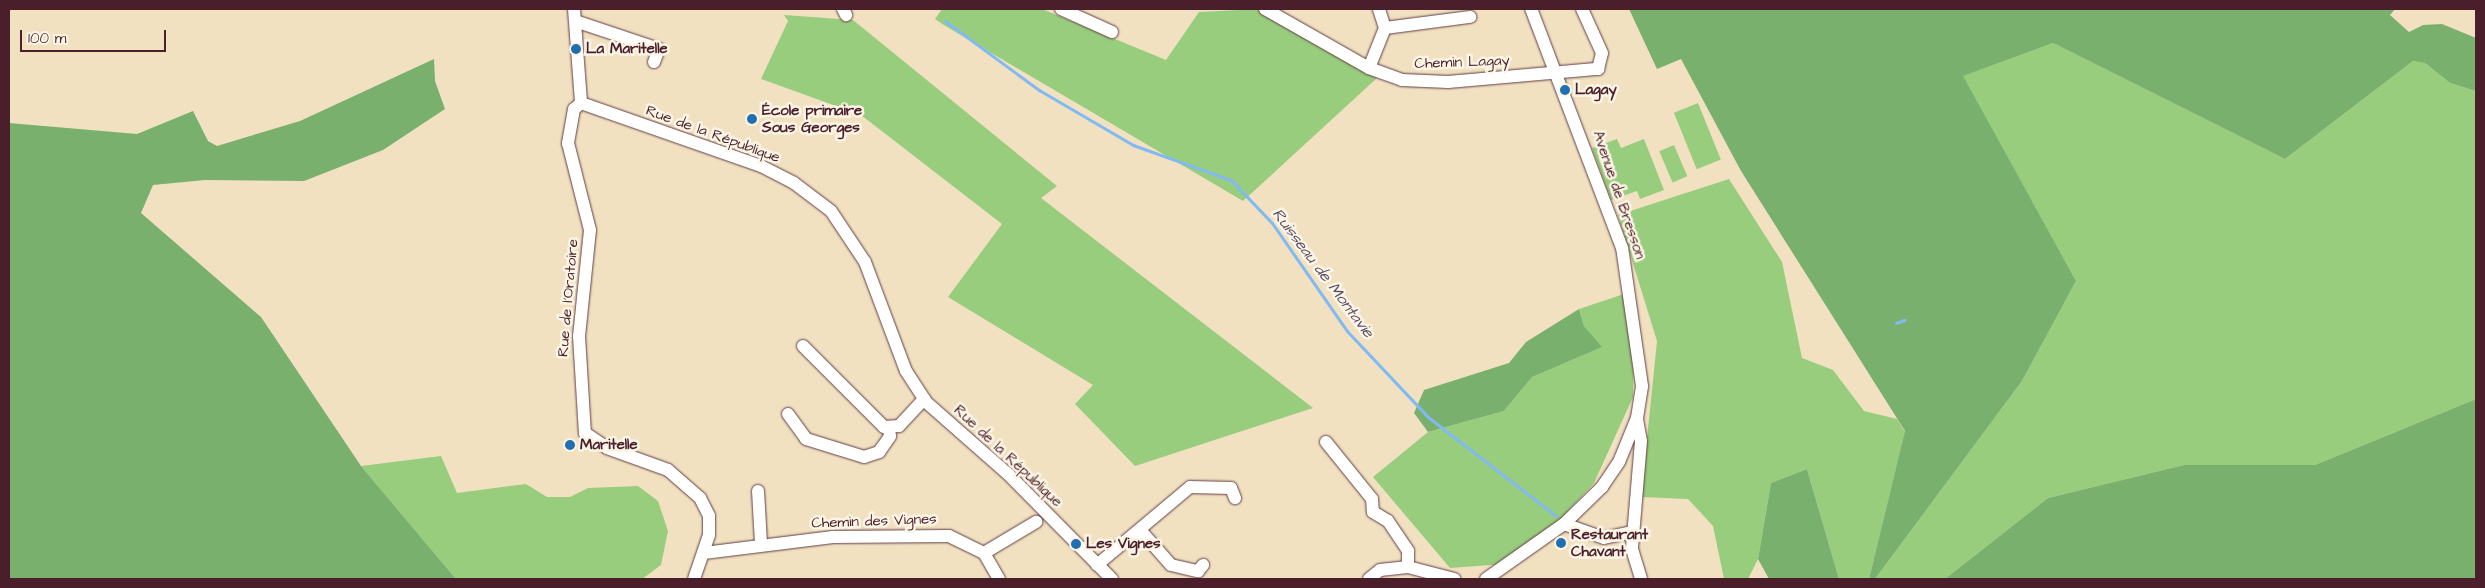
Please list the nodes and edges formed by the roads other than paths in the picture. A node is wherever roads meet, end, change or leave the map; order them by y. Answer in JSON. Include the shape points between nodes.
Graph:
{"nodes":[{"id":1,"x":1061,"y":9,"type":"edge"},
{"id":2,"x":1265,"y":9,"type":"edge"},
{"id":3,"x":1379,"y":9,"type":"edge"},
{"id":4,"x":1531,"y":9,"type":"edge"},
{"id":5,"x":1582,"y":9,"type":"edge"},
{"id":6,"x":574,"y":15,"type":"edge"},
{"id":7,"x":1470,"y":17,"type":"dead end"},
{"id":8,"x":1385,"y":28,"type":"junction"},
{"id":9,"x":1112,"y":32,"type":"dead end"},
{"id":10,"x":654,"y":62,"type":"dead end"},
{"id":11,"x":1369,"y":68,"type":"junction"},
{"id":12,"x":1558,"y":72,"type":"junction"},
{"id":13,"x":581,"y":103,"type":"junction"},
{"id":14,"x":803,"y":346,"type":"dead end"},
{"id":15,"x":924,"y":398,"type":"junction"},
{"id":16,"x":788,"y":414,"type":"dead end"},
{"id":17,"x":1637,"y":418,"type":"junction"},
{"id":18,"x":889,"y":429,"type":"junction"},
{"id":19,"x":1326,"y":442,"type":"dead end"},
{"id":20,"x":758,"y":491,"type":"dead end"},
{"id":21,"x":1235,"y":498,"type":"dead end"},
{"id":22,"x":1036,"y":522,"type":"dead end"},
{"id":23,"x":1564,"y":524,"type":"junction"},
{"id":24,"x":1141,"y":531,"type":"junction"},
{"id":25,"x":1632,"y":532,"type":"junction"},
{"id":26,"x":761,"y":543,"type":"junction"},
{"id":27,"x":704,"y":553,"type":"junction"},
{"id":28,"x":984,"y":553,"type":"junction"},
{"id":29,"x":1097,"y":565,"type":"junction"},
{"id":30,"x":1203,"y":565,"type":"dead end"},
{"id":31,"x":1408,"y":567,"type":"junction"},
{"id":32,"x":694,"y":579,"type":"edge"},
{"id":33,"x":999,"y":579,"type":"edge"},
{"id":34,"x":1112,"y":579,"type":"edge"},
{"id":35,"x":1369,"y":579,"type":"edge"},
{"id":36,"x":1454,"y":579,"type":"edge"},
{"id":37,"x":1486,"y":579,"type":"edge"},
{"id":38,"x":1641,"y":579,"type":"edge"}],
"edges":[{"from":1,"to":9,"type":"street"},
{"from":2,"to":11,"type":"street","name":"Chemin Lagay"},
{"from":3,"to":8,"type":"street"},
{"from":4,"to":12,"type":"street","name":"Avenue de Bresson"},
{"from":5,"to":12,"type":"street","name":"Chemin Lagay","via":[[1602,53],[1598,69]]},
{"from":6,"to":10,"type":"street","via":[[659,49]]},
{"from":6,"to":13,"type":"street"},
{"from":7,"to":8,"type":"street"},
{"from":8,"to":11,"type":"street"},
{"from":11,"to":12,"type":"street","name":"Chemin Lagay","via":[[1402,80],[1448,82]]},
{"from":12,"to":17,"type":"street","name":"Avenue de Bresson","via":[[1628,271],[1642,366]]},
{"from":13,"to":15,"type":"street","name":"Rue de la République","via":[[761,166],[794,183],[831,211],[865,262],[906,372]]},
{"from":13,"to":27,"type":"street","name":"Rue de l'Oratoire","via":[[574,110],[568,143],[590,230],[579,336],[585,433],[606,448],[668,470],[688,483],[709,516]]},
{"from":14,"to":18,"type":"street"},
{"from":15,"to":18,"type":"street","via":[[899,426]]},
{"from":15,"to":29,"type":"street","name":"Rue de la République"},
{"from":16,"to":18,"type":"street","via":[[806,439],[864,457],[879,452],[890,436]]},
{"from":17,"to":23,"type":"street","name":"Avenue de Bresson","via":[[1619,462]]},
{"from":17,"to":25,"type":"street","via":[[1640,441]]},
{"from":19,"to":31,"type":"street","via":[[1372,499],[1374,512],[1388,521],[1408,551]]},
{"from":20,"to":26,"type":"street"},
{"from":21,"to":24,"type":"street","via":[[1231,488],[1190,487]]},
{"from":22,"to":28,"type":"street"},
{"from":23,"to":25,"type":"street","via":[[1604,538]]},
{"from":23,"to":37,"type":"street","name":"Avenue de Bresson"},
{"from":24,"to":29,"type":"street","via":[[1131,533]]},
{"from":24,"to":30,"type":"street","via":[[1171,565],[1198,571]]},
{"from":25,"to":38,"type":"street"},
{"from":26,"to":27,"type":"street","name":"Chemin des Vignes"},
{"from":26,"to":28,"type":"street","name":"Chemin des Vignes","via":[[949,536]]},
{"from":27,"to":32,"type":"street","name":"Rue de l'Oratoire"},
{"from":28,"to":33,"type":"street"},
{"from":29,"to":34,"type":"street","name":"Rue de la République"},
{"from":31,"to":35,"type":"street","via":[[1380,570]]},
{"from":31,"to":36,"type":"street"}]}
